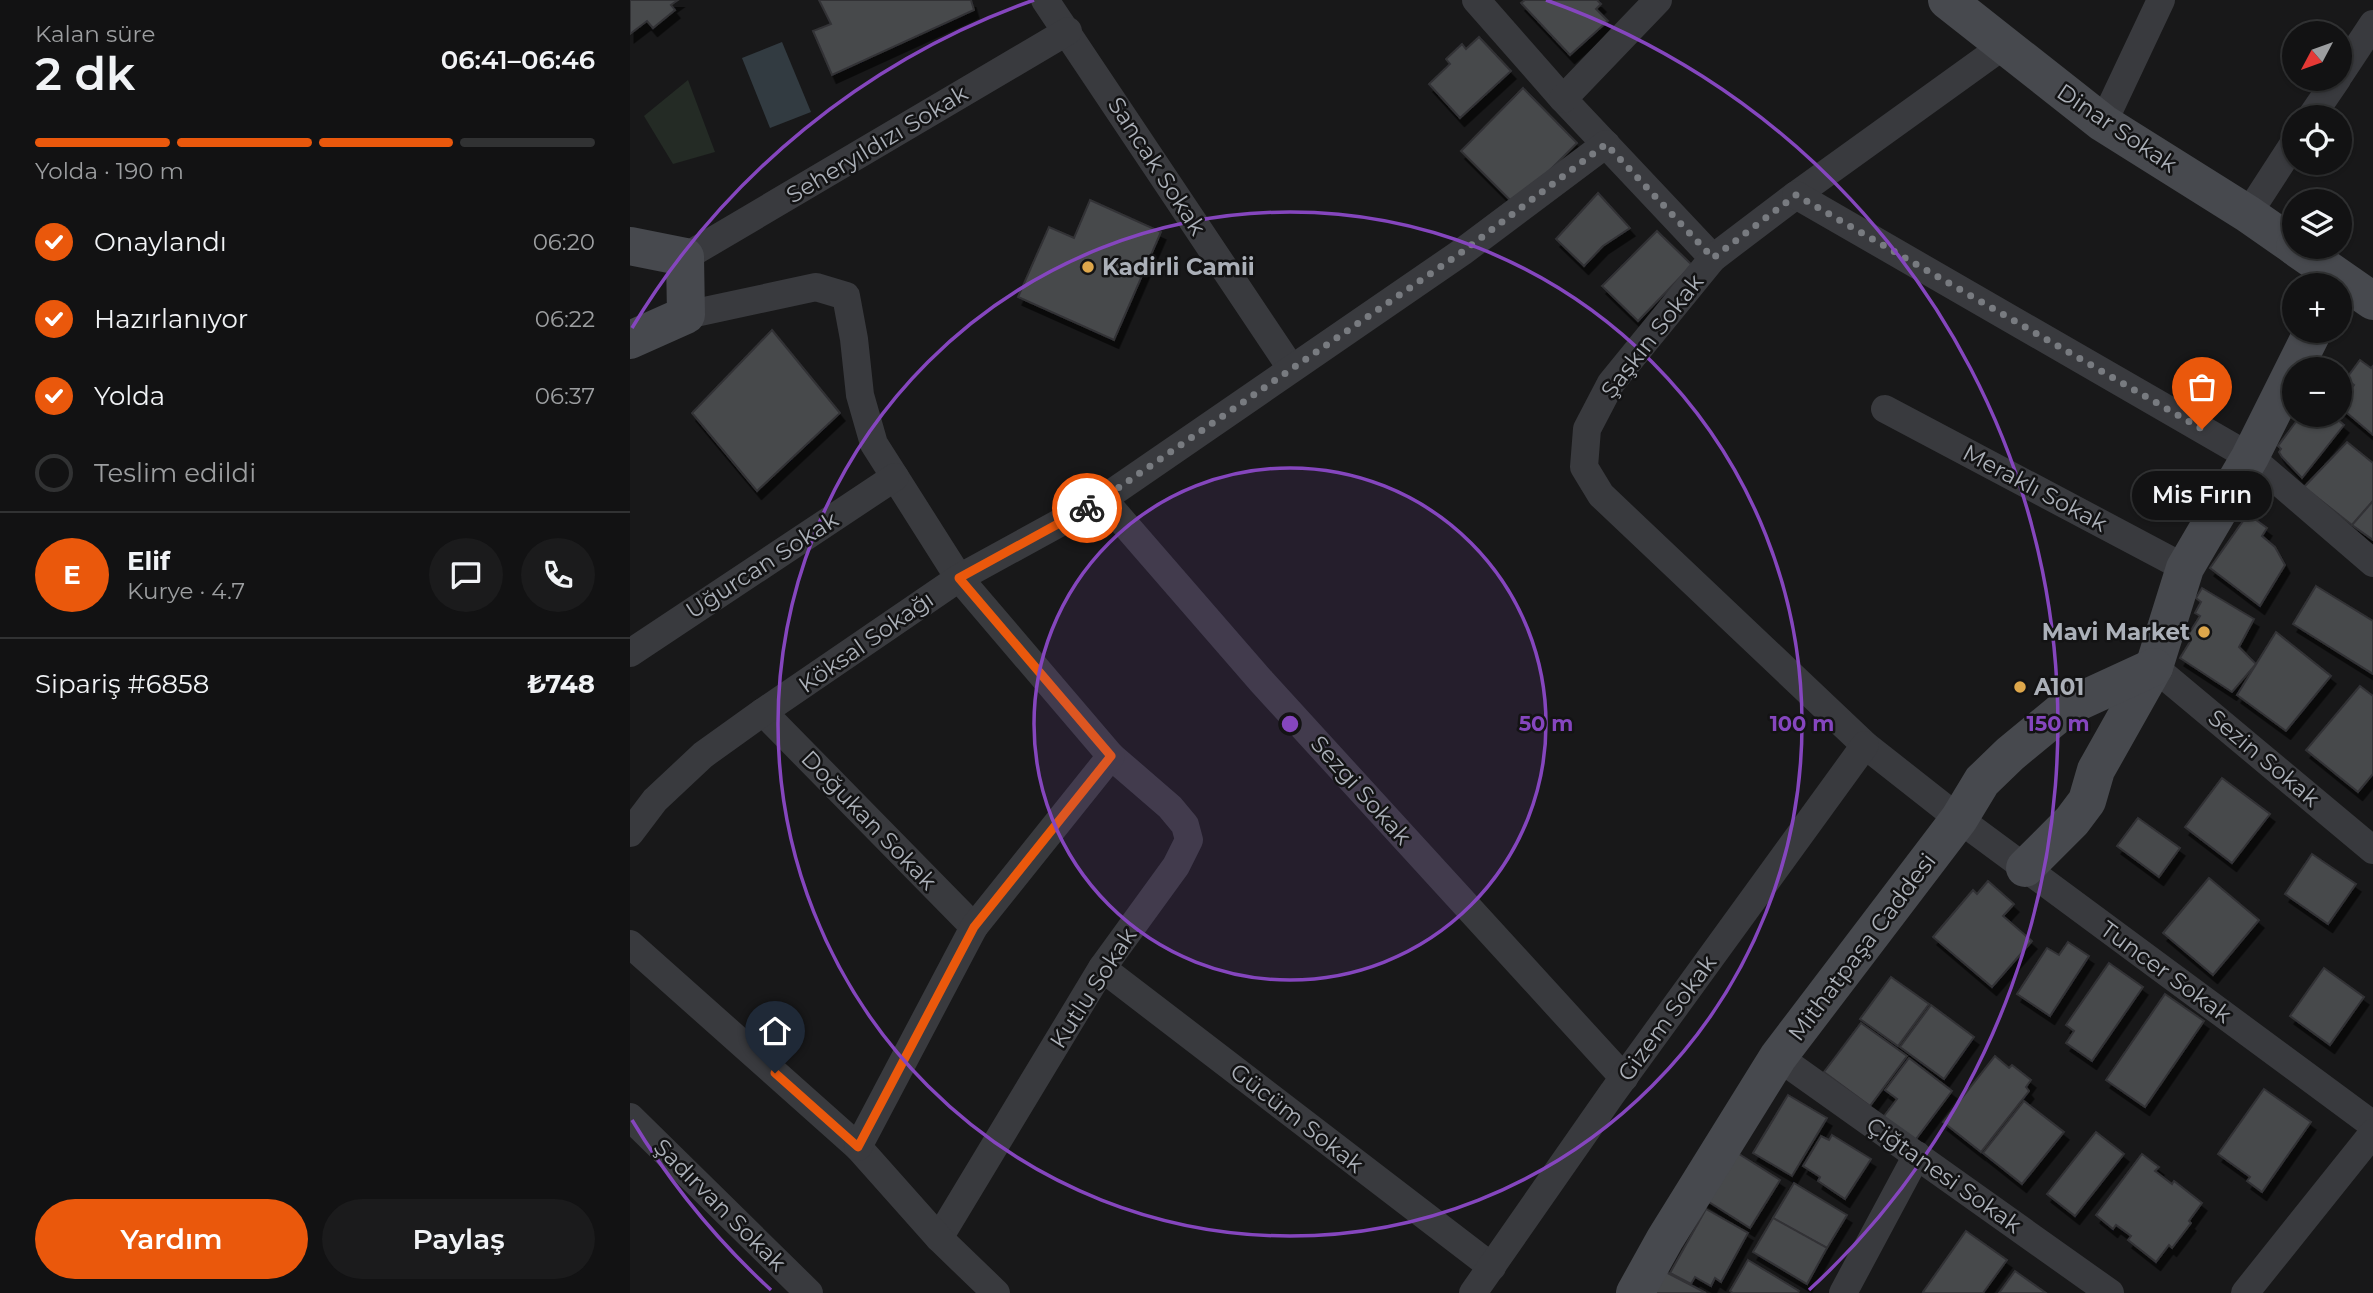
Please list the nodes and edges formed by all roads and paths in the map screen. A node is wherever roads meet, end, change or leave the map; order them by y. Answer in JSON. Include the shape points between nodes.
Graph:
{"nodes":[{"id":1,"x":1045,"y":0,"type":"edge"},
{"id":2,"x":1476,"y":0,"type":"edge"},
{"id":3,"x":1658,"y":0,"type":"edge"},
{"id":4,"x":1947,"y":0,"type":"edge"},
{"id":5,"x":2161,"y":0,"type":"edge"},
{"id":6,"x":2373,"y":24,"type":"edge"},
{"id":7,"x":1068,"y":31,"type":"junction"},
{"id":8,"x":2003,"y":46,"type":"junction"},
{"id":9,"x":2352,"y":56,"type":"edge"},
{"id":10,"x":1563,"y":99,"type":"junction"},
{"id":11,"x":2102,"y":123,"type":"junction"},
{"id":12,"x":1606,"y":144,"type":"junction"},
{"id":13,"x":2282,"y":162,"type":"edge"},
{"id":14,"x":1796,"y":195,"type":"junction"},
{"id":15,"x":2248,"y":214,"type":"junction"},
{"id":16,"x":2282,"y":238,"type":"edge"},
{"id":17,"x":630,"y":246,"type":"edge"},
{"id":18,"x":685,"y":257,"type":"junction"},
{"id":19,"x":1713,"y":258,"type":"junction"},
{"id":20,"x":2309,"y":259,"type":"edge"},
{"id":21,"x":2327,"y":273,"type":"edge"},
{"id":22,"x":2352,"y":290,"type":"edge"},
{"id":23,"x":2373,"y":301,"type":"edge"},
{"id":24,"x":686,"y":315,"type":"junction"},
{"id":25,"x":630,"y":340,"type":"edge"},
{"id":26,"x":2307,"y":343,"type":"edge"},
{"id":27,"x":1291,"y":368,"type":"junction"},
{"id":28,"x":1885,"y":409,"type":"dead end"},
{"id":29,"x":2250,"y":457,"type":"junction"},
{"id":30,"x":895,"y":477,"type":"junction"},
{"id":31,"x":1102,"y":499,"type":"junction"},
{"id":32,"x":2373,"y":563,"type":"edge"},
{"id":33,"x":2185,"y":568,"type":"junction"},
{"id":34,"x":959,"y":578,"type":"junction"},
{"id":35,"x":630,"y":653,"type":"edge"},
{"id":36,"x":2154,"y":667,"type":"junction"},
{"id":37,"x":763,"y":712,"type":"junction"},
{"id":38,"x":1865,"y":745,"type":"junction"},
{"id":39,"x":1111,"y":756,"type":"junction"},
{"id":40,"x":1959,"y":819,"type":"junction"},
{"id":41,"x":630,"y":833,"type":"edge"},
{"id":42,"x":2373,"y":850,"type":"edge"},
{"id":43,"x":2025,"y":868,"type":"junction"},
{"id":44,"x":974,"y":927,"type":"junction"},
{"id":45,"x":630,"y":944,"type":"edge"},
{"id":46,"x":1102,"y":968,"type":"junction"},
{"id":47,"x":1778,"y":1057,"type":"junction"},
{"id":48,"x":1624,"y":1078,"type":"junction"},
{"id":49,"x":630,"y":1116,"type":"edge"},
{"id":50,"x":2373,"y":1125,"type":"edge"},
{"id":51,"x":2373,"y":1133,"type":"edge"},
{"id":52,"x":858,"y":1147,"type":"junction"},
{"id":53,"x":1917,"y":1155,"type":"junction"},
{"id":54,"x":939,"y":1238,"type":"junction"},
{"id":55,"x":1492,"y":1267,"type":"junction"},
{"id":56,"x":978,"y":1288,"type":"edge"},
{"id":57,"x":809,"y":1293,"type":"edge"},
{"id":58,"x":1473,"y":1293,"type":"edge"},
{"id":59,"x":1635,"y":1293,"type":"edge"},
{"id":60,"x":1843,"y":1293,"type":"edge"},
{"id":61,"x":2110,"y":1293,"type":"edge"},
{"id":62,"x":2245,"y":1293,"type":"edge"}],
"edges":[{"from":1,"to":7,"type":"street","name":"Sancak Sokak"},
{"from":2,"to":10,"type":"street"},
{"from":3,"to":10,"type":"street"},
{"from":4,"to":8,"type":"street","name":"Dinar Sokak"},
{"from":5,"to":11,"type":"street"},
{"from":6,"to":9,"type":"street"},
{"from":7,"to":18,"type":"street","name":"Seheryıldızı Sokak"},
{"from":7,"to":27,"type":"street","name":"Sancak Sokak"},
{"from":8,"to":11,"type":"street","name":"Dinar Sokak"},
{"from":8,"to":14,"type":"street","name":"Şaşkın Sokak"},
{"from":10,"to":12,"type":"street"},
{"from":11,"to":15,"type":"street","name":"Dinar Sokak"},
{"from":12,"to":19,"type":"street"},
{"from":12,"to":27,"type":"street","name":"Köksal Sokağı","via":[[1462,252]]},
{"from":13,"to":15,"type":"street"},
{"from":14,"to":19,"type":"street","name":"Şaşkın Sokak"},
{"from":14,"to":29,"type":"street"},
{"from":15,"to":16,"type":"street","name":"Dinar Sokak"},
{"from":17,"to":18,"type":"street"},
{"from":18,"to":24,"type":"street"},
{"from":19,"to":38,"type":"street","name":"Şaşkın Sokak","via":[[1611,383],[1587,429],[1584,467],[1601,495]]},
{"from":20,"to":21,"type":"street","name":"Dinar Sokak"},
{"from":22,"to":23,"type":"street","name":"Dinar Sokak"},
{"from":24,"to":25,"type":"street"},
{"from":24,"to":30,"type":"street","via":[[816,287],[846,296],[859,395],[874,444]]},
{"from":26,"to":29,"type":"street"},
{"from":27,"to":31,"type":"street","name":"Köksal Sokağı"},
{"from":28,"to":33,"type":"street","name":"Meraklı Sokak"},
{"from":29,"to":32,"type":"street"},
{"from":29,"to":33,"type":"street"},
{"from":30,"to":34,"type":"street"},
{"from":30,"to":35,"type":"street","name":"Uğurcan Sokak"},
{"from":31,"to":34,"type":"street","name":"Köksal Sokağı"},
{"from":31,"to":48,"type":"street","name":"Sezgi Sokak","via":[[1262,682]]},
{"from":33,"to":36,"type":"street"},
{"from":34,"to":37,"type":"street","name":"Köksal Sokağı"},
{"from":34,"to":39,"type":"street"},
{"from":36,"to":40,"type":"street","name":"Mithatpaşa Caddesi","via":[[2067,706],[1982,781]]},
{"from":36,"to":42,"type":"street","name":"Sezin Sokak"},
{"from":36,"to":43,"type":"street","via":[[2096,770],[2087,801]]},
{"from":37,"to":41,"type":"street","name":"Köksal Sokağı","via":[[704,755],[654,800]]},
{"from":37,"to":44,"type":"street","name":"Doğukan Sokak"},
{"from":38,"to":40,"type":"street","name":"Şaşkın Sokak"},
{"from":38,"to":48,"type":"street","name":"Gizem Sokak"},
{"from":39,"to":44,"type":"street"},
{"from":39,"to":46,"type":"street","name":"Kutlu Sokak","via":[[1170,807],[1185,825],[1189,841]]},
{"from":40,"to":43,"type":"street","name":"Tuncer Sokak"},
{"from":40,"to":47,"type":"street","name":"Mithatpaşa Caddesi"},
{"from":43,"to":50,"type":"street","name":"Tuncer Sokak"},
{"from":44,"to":52,"type":"street"},
{"from":45,"to":52,"type":"street"},
{"from":46,"to":54,"type":"street","name":"Kutlu Sokak"},
{"from":46,"to":55,"type":"street","name":"Gücüm Sokak"},
{"from":47,"to":53,"type":"street","name":"Çiğtanesi Sokak"},
{"from":47,"to":59,"type":"street","name":"Mithatpaşa Caddesi"},
{"from":48,"to":55,"type":"street","name":"Gizem Sokak"},
{"from":49,"to":57,"type":"street","name":"Şadırvan Sokak"},
{"from":51,"to":62,"type":"street"},
{"from":52,"to":54,"type":"street"},
{"from":53,"to":60,"type":"street"},
{"from":53,"to":61,"type":"street","name":"Çiğtanesi Sokak"},
{"from":54,"to":56,"type":"street"},
{"from":55,"to":58,"type":"street","name":"Gizem Sokak"}]}
